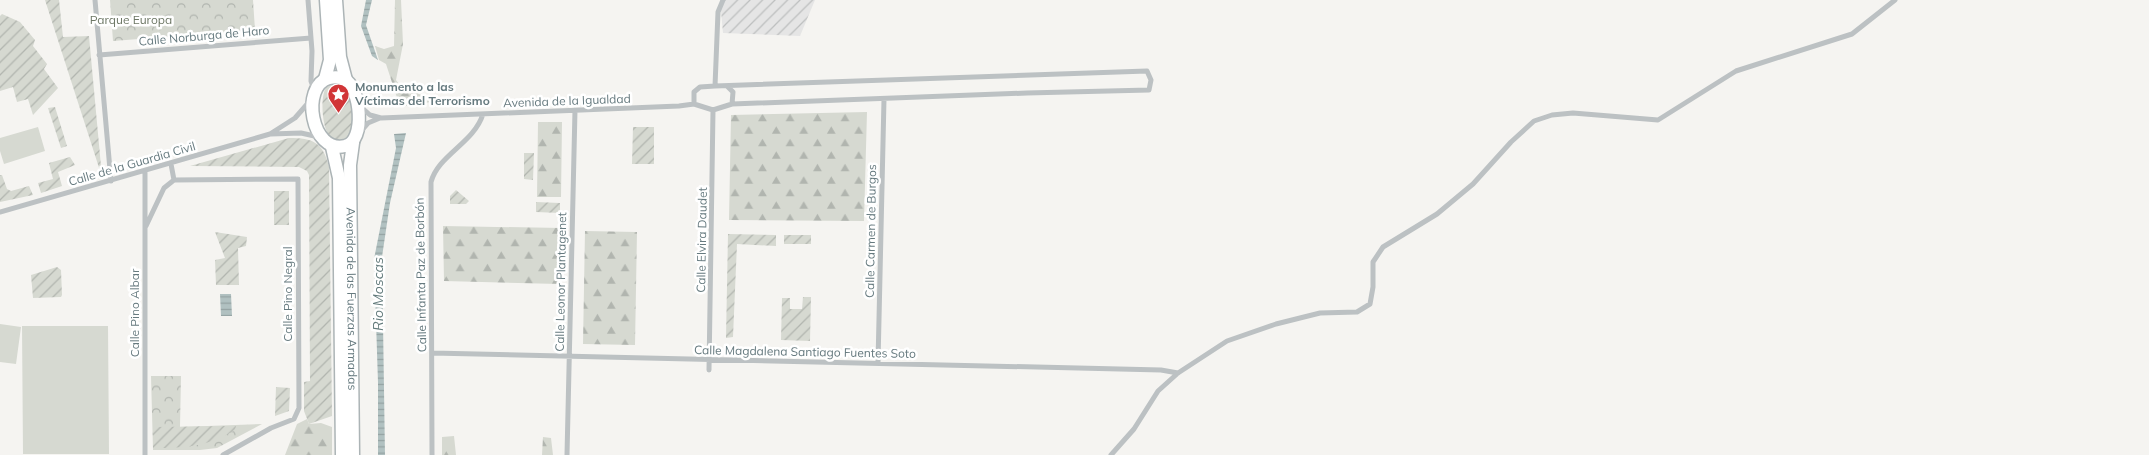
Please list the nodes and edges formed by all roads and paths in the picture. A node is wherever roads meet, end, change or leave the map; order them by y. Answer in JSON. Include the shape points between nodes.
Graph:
{"nodes":[{"id":1,"x":95,"y":0,"type":"edge"},
{"id":2,"x":308,"y":0,"type":"edge"},
{"id":3,"x":326,"y":0,"type":"edge"},
{"id":4,"x":336,"y":0,"type":"edge"},
{"id":5,"x":723,"y":0,"type":"edge"},
{"id":6,"x":1895,"y":0,"type":"edge"},
{"id":7,"x":311,"y":38,"type":"junction"},
{"id":8,"x":99,"y":54,"type":"junction"},
{"id":9,"x":326,"y":79,"type":"junction"},
{"id":10,"x":346,"y":80,"type":"junction"},
{"id":11,"x":715,"y":86,"type":"junction"},
{"id":12,"x":727,"y":86,"type":"junction"},
{"id":13,"x":313,"y":93,"type":"junction"},
{"id":14,"x":884,"y":99,"type":"junction"},
{"id":15,"x":357,"y":103,"type":"junction"},
{"id":16,"x":694,"y":104,"type":"junction"},
{"id":17,"x":732,"y":104,"type":"junction"},
{"id":18,"x":575,"y":110,"type":"junction"},
{"id":19,"x":713,"y":110,"type":"junction"},
{"id":20,"x":483,"y":114,"type":"junction"},
{"id":21,"x":381,"y":118,"type":"junction"},
{"id":22,"x":270,"y":134,"type":"junction"},
{"id":23,"x":320,"y":137,"type":"junction"},
{"id":24,"x":355,"y":139,"type":"junction"},
{"id":25,"x":332,"y":146,"type":"junction"},
{"id":26,"x":171,"y":164,"type":"junction"},
{"id":27,"x":145,"y":171,"type":"junction"},
{"id":28,"x":111,"y":180,"type":"junction"},
{"id":29,"x":174,"y":180,"type":"junction"},
{"id":30,"x":0,"y":212,"type":"edge"},
{"id":31,"x":145,"y":228,"type":"junction"},
{"id":32,"x":432,"y":353,"type":"junction"},
{"id":33,"x":570,"y":356,"type":"junction"},
{"id":34,"x":709,"y":360,"type":"junction"},
{"id":35,"x":878,"y":363,"type":"junction"},
{"id":36,"x":709,"y":370,"type":"dead end"},
{"id":37,"x":1178,"y":373,"type":"junction"},
{"id":38,"x":145,"y":455,"type":"edge"},
{"id":39,"x":223,"y":455,"type":"edge"},
{"id":40,"x":342,"y":455,"type":"edge"},
{"id":41,"x":353,"y":455,"type":"edge"},
{"id":42,"x":432,"y":455,"type":"edge"},
{"id":43,"x":567,"y":455,"type":"edge"},
{"id":44,"x":1111,"y":455,"type":"edge"}],
"edges":[{"from":1,"to":8,"type":"street"},
{"from":2,"to":7,"type":"street"},
{"from":3,"to":9,"type":"main road","via":[[330,60]]},
{"from":4,"to":10,"type":"main road","via":[[340,58]]},
{"from":5,"to":11,"type":"street","via":[[718,12]]},
{"from":6,"to":37,"type":"street","via":[[1852,34],[1736,71],[1658,120],[1573,113],[1534,121],[1473,184],[1438,214],[1383,247],[1373,262],[1370,304],[1357,312],[1320,313],[1276,324],[1226,342]]},
{"from":7,"to":8,"type":"street","name":"Calle Norburga de Haro"},
{"from":7,"to":13,"type":"street"},
{"from":8,"to":28,"type":"street"},
{"from":9,"to":10,"type":"main road"},
{"from":9,"to":13,"type":"main road"},
{"from":10,"to":15,"type":"main road","via":[[354,90]]},
{"from":11,"to":12,"type":"street"},
{"from":11,"to":16,"type":"street","via":[[700,87],[694,92]]},
{"from":12,"to":14,"type":"street","via":[[1147,71],[1151,80],[1149,90]]},
{"from":12,"to":17,"type":"street","via":[[733,92]]},
{"from":13,"to":22,"type":"street","name":"Calle de la Guardia Civil","via":[[295,118]]},
{"from":13,"to":23,"type":"main road"},
{"from":14,"to":17,"type":"street"},
{"from":14,"to":35,"type":"street","name":"Calle Carmen de Burgos"},
{"from":15,"to":21,"type":"street","via":[[366,113]]},
{"from":15,"to":24,"type":"main road","via":[[359,118]]},
{"from":16,"to":18,"type":"street","name":"Avenida de la Igualdad"},
{"from":16,"to":19,"type":"street"},
{"from":17,"to":19,"type":"street"},
{"from":18,"to":20,"type":"street","name":"Avenida de la Igualdad"},
{"from":18,"to":33,"type":"street","name":"Calle Leonor Plantagenet"},
{"from":19,"to":34,"type":"street","name":"Calle Elvira Daudet"},
{"from":20,"to":21,"type":"street","name":"Avenida de la Igualdad"},
{"from":20,"to":32,"type":"street","name":"Calle Infanta Paz de Borbón","via":[[477,128],[438,168],[430,182]]},
{"from":21,"to":24,"type":"street","via":[[368,123]]},
{"from":22,"to":23,"type":"street","name":"Calle de la Guardia Civil","via":[[301,133]]},
{"from":22,"to":26,"type":"street","name":"Calle de la Guardia Civil"},
{"from":23,"to":25,"type":"main road"},
{"from":24,"to":25,"type":"main road","via":[[345,146]]},
{"from":24,"to":41,"type":"main road","name":"Avenida de las Fuerzas Armadas","via":[[350,165]]},
{"from":25,"to":40,"type":"main road","name":"Avenida de las Fuerzas Armadas","via":[[339,178]]},
{"from":26,"to":27,"type":"street","name":"Calle de la Guardia Civil"},
{"from":26,"to":29,"type":"street"},
{"from":27,"to":28,"type":"street","name":"Calle de la Guardia Civil"},
{"from":27,"to":31,"type":"street","name":"Calle Pino Albar"},
{"from":28,"to":30,"type":"street","name":"Calle de la Guardia Civil"},
{"from":29,"to":31,"type":"street","via":[[164,188]]},
{"from":29,"to":39,"type":"street","name":"Calle Pino Negral","via":[[298,179],[299,408],[294,419]]},
{"from":31,"to":38,"type":"street","name":"Calle Pino Albar"},
{"from":32,"to":33,"type":"street","name":"Calle Magdalena Santiago Fuentes Soto"},
{"from":32,"to":42,"type":"street","name":"Calle Infanta Paz de Borbón"},
{"from":33,"to":34,"type":"street","name":"Calle Magdalena Santiago Fuentes Soto"},
{"from":33,"to":43,"type":"street","name":"Calle Leonor Plantagenet"},
{"from":34,"to":35,"type":"street","name":"Calle Magdalena Santiago Fuentes Soto"},
{"from":34,"to":36,"type":"street","name":"Calle Elvira Daudet"},
{"from":35,"to":37,"type":"street","name":"Calle Magdalena Santiago Fuentes Soto"},
{"from":37,"to":44,"type":"street","via":[[1158,391],[1134,429]]}]}
